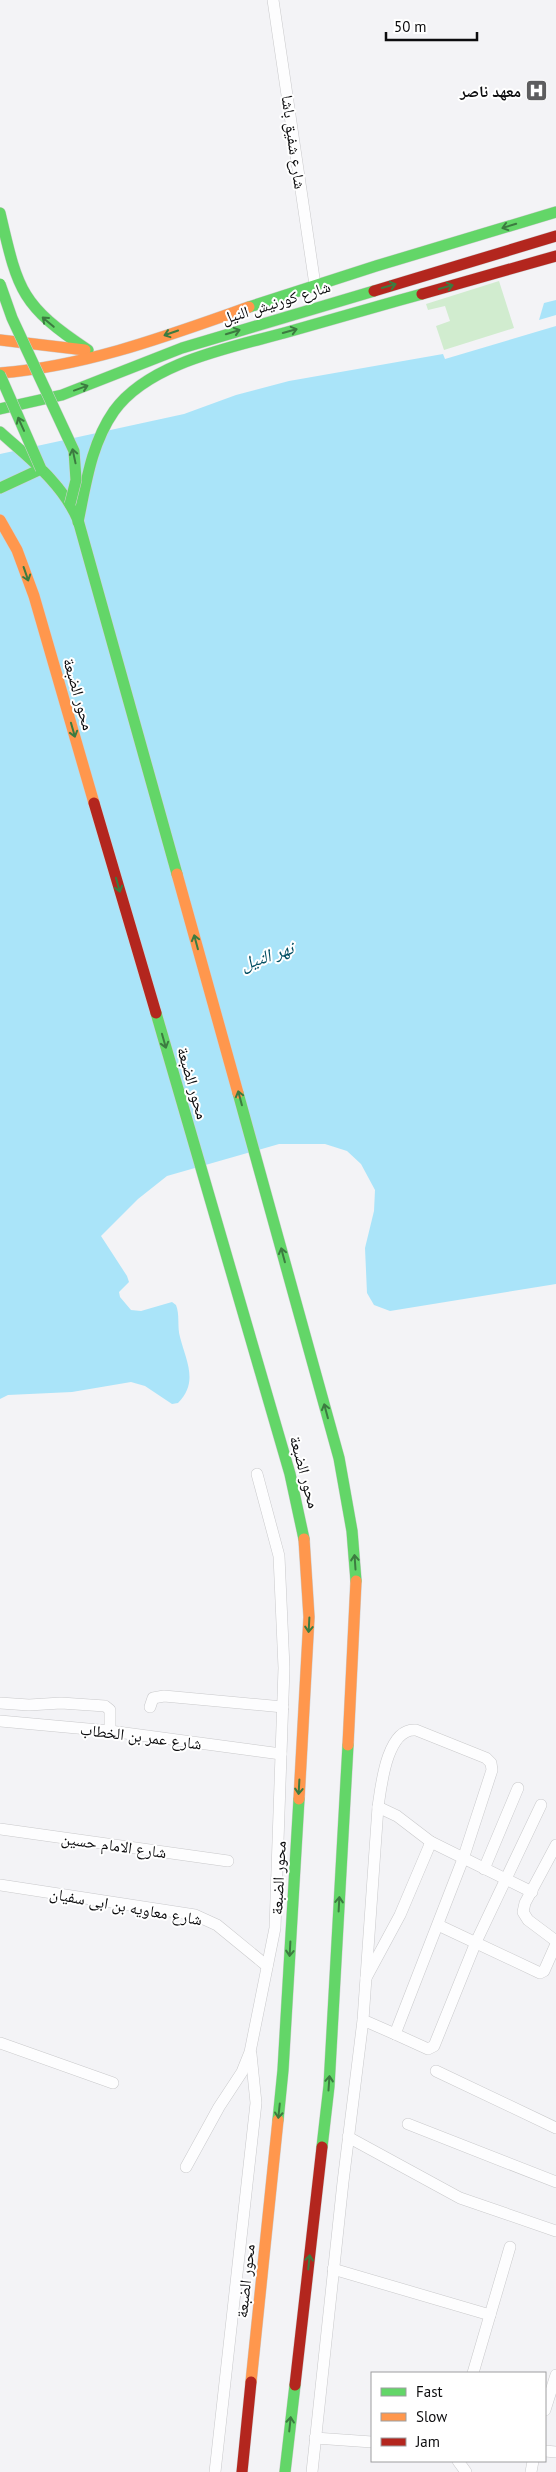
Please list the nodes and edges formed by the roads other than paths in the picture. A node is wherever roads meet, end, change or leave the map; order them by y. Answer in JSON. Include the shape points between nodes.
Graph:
{"nodes":[{"id":1,"x":272,"y":0,"type":"edge"},
{"id":2,"x":556,"y":212,"type":"edge"},
{"id":3,"x":0,"y":213,"type":"edge"},
{"id":4,"x":556,"y":236,"type":"edge"},
{"id":5,"x":556,"y":256,"type":"edge"},
{"id":6,"x":0,"y":284,"type":"edge"},
{"id":7,"x":314,"y":285,"type":"junction"},
{"id":8,"x":0,"y":340,"type":"edge"},
{"id":9,"x":88,"y":350,"type":"junction"},
{"id":10,"x":107,"y":355,"type":"junction"},
{"id":11,"x":9,"y":360,"type":"dead end"},
{"id":12,"x":62,"y":366,"type":"junction"},
{"id":13,"x":0,"y":374,"type":"edge"},
{"id":14,"x":3,"y":410,"type":"edge"},
{"id":15,"x":0,"y":432,"type":"edge"},
{"id":16,"x":41,"y":468,"type":"junction"},
{"id":17,"x":0,"y":488,"type":"edge"},
{"id":18,"x":70,"y":504,"type":"junction"},
{"id":19,"x":0,"y":520,"type":"edge"},
{"id":20,"x":78,"y":522,"type":"junction"},
{"id":21,"x":257,"y":1474,"type":"dead end"},
{"id":22,"x":0,"y":1703,"type":"edge"},
{"id":23,"x":150,"y":1707,"type":"dead end"},
{"id":24,"x":283,"y":1707,"type":"junction"},
{"id":25,"x":0,"y":1721,"type":"edge"},
{"id":26,"x":110,"y":1732,"type":"junction"},
{"id":27,"x":281,"y":1754,"type":"junction"},
{"id":28,"x":518,"y":1788,"type":"dead end"},
{"id":29,"x":541,"y":1805,"type":"dead end"},
{"id":30,"x":378,"y":1807,"type":"junction"},
{"id":31,"x":0,"y":1829,"type":"edge"},
{"id":32,"x":431,"y":1842,"type":"junction"},
{"id":33,"x":556,"y":1846,"type":"edge"},
{"id":34,"x":463,"y":1859,"type":"junction"},
{"id":35,"x":228,"y":1861,"type":"dead end"},
{"id":36,"x":484,"y":1869,"type":"junction"},
{"id":37,"x":506,"y":1880,"type":"junction"},
{"id":38,"x":0,"y":1885,"type":"edge"},
{"id":39,"x":532,"y":1892,"type":"junction"},
{"id":40,"x":438,"y":1925,"type":"junction"},
{"id":41,"x":476,"y":1942,"type":"junction"},
{"id":42,"x":556,"y":1943,"type":"edge"},
{"id":43,"x":268,"y":1966,"type":"junction"},
{"id":44,"x":364,"y":1982,"type":"junction"},
{"id":45,"x":363,"y":2020,"type":"junction"},
{"id":46,"x":395,"y":2034,"type":"junction"},
{"id":47,"x":0,"y":2043,"type":"edge"},
{"id":48,"x":250,"y":2052,"type":"junction"},
{"id":49,"x":436,"y":2071,"type":"dead end"},
{"id":50,"x":113,"y":2083,"type":"dead end"},
{"id":51,"x":408,"y":2124,"type":"dead end"},
{"id":52,"x":556,"y":2128,"type":"edge"},
{"id":53,"x":348,"y":2137,"type":"junction"},
{"id":54,"x":186,"y":2167,"type":"dead end"},
{"id":55,"x":556,"y":2182,"type":"edge"},
{"id":56,"x":556,"y":2231,"type":"edge"},
{"id":57,"x":510,"y":2247,"type":"dead end"},
{"id":58,"x":333,"y":2269,"type":"junction"},
{"id":59,"x":490,"y":2316,"type":"junction"},
{"id":60,"x":473,"y":2372,"type":"edge"},
{"id":61,"x":556,"y":2375,"type":"edge"},
{"id":62,"x":546,"y":2407,"type":"edge"},
{"id":63,"x":315,"y":2438,"type":"junction"},
{"id":64,"x":371,"y":2442,"type":"edge"},
{"id":65,"x":215,"y":2472,"type":"edge"},
{"id":66,"x":242,"y":2472,"type":"edge"},
{"id":67,"x":285,"y":2472,"type":"edge"},
{"id":68,"x":312,"y":2472,"type":"edge"}],
"edges":[{"from":1,"to":7,"type":"street","name":"شارع شفيق باشا"},
{"from":2,"to":7,"type":"main road","name":"شارع كورنيش النيل","one_way":true},
{"from":9,"to":3,"type":"main road","one_way":true,"via":[[50,324],[24,294],[11,263]]},
{"from":14,"to":4,"type":"main road","name":"شارع كورنيش النيل","one_way":true,"via":[[62,395],[210,339]]},
{"from":20,"to":5,"type":"main road","one_way":true,"via":[[94,453],[108,420],[131,391],[148,379],[231,348]]},
{"from":18,"to":6,"type":"main road","one_way":true,"bridge":true,"via":[[76,480],[74,451]]},
{"from":7,"to":10,"type":"main road","name":"شارع كورنيش النيل","one_way":true},
{"from":8,"to":9,"type":"main road"},
{"from":9,"to":10,"type":"main road"},
{"from":10,"to":12,"type":"main road","name":"شارع كورنيش النيل"},
{"from":11,"to":12,"type":"main road","via":[[37,358]]},
{"from":12,"to":13,"type":"main road","name":"شارع كورنيش النيل"},
{"from":16,"to":13,"type":"main road","one_way":true,"bridge":true},
{"from":15,"to":16,"type":"main road"},
{"from":16,"to":17,"type":"main road"},
{"from":16,"to":18,"type":"main road"},
{"from":18,"to":20,"type":"main road"},
{"from":19,"to":66,"type":"main road","name":"محور الضبعة","one_way":true,"via":[[24,567],[34,596],[290,1474],[303,1530],[309,1617],[283,2070]]},
{"from":67,"to":20,"type":"main road","one_way":true,"via":[[329,2086],[355,1617],[352,1531],[339,1458]]},
{"from":21,"to":24,"type":"street","via":[[279,1556]]},
{"from":22,"to":26,"type":"street","via":[[106,1706],[110,1710]]},
{"from":23,"to":24,"type":"street","via":[[153,1698],[164,1696]]},
{"from":24,"to":27,"type":"street"},
{"from":25,"to":26,"type":"street","name":"شارع عمر بن الخطاب"},
{"from":26,"to":27,"type":"street","name":"شارع عمر بن الخطاب"},
{"from":27,"to":43,"type":"street","via":[[275,1928]]},
{"from":28,"to":36,"type":"street"},
{"from":29,"to":37,"type":"street"},
{"from":30,"to":32,"type":"street","via":[[397,1816]]},
{"from":30,"to":34,"type":"street","via":[[390,1754],[406,1731],[416,1730],[486,1758],[492,1770]]},
{"from":30,"to":44,"type":"street"},
{"from":31,"to":35,"type":"street","name":"شارع الامام حسين"},
{"from":32,"to":34,"type":"street"},
{"from":32,"to":44,"type":"street","via":[[400,1915]]},
{"from":33,"to":39,"type":"street"},
{"from":34,"to":36,"type":"street"},
{"from":34,"to":40,"type":"street"},
{"from":36,"to":37,"type":"street"},
{"from":37,"to":39,"type":"street"},
{"from":37,"to":41,"type":"street"},
{"from":38,"to":43,"type":"street","name":"شارع معاويه بن ابى سفيان","via":[[195,1915],[217,1926]]},
{"from":39,"to":42,"type":"street","via":[[523,1907],[525,1916]]},
{"from":40,"to":41,"type":"street"},
{"from":40,"to":46,"type":"street"},
{"from":41,"to":42,"type":"street","via":[[542,1974]]},
{"from":41,"to":46,"type":"street","via":[[433,2048],[428,2049]]},
{"from":43,"to":48,"type":"street"},
{"from":44,"to":45,"type":"street"},
{"from":45,"to":46,"type":"street"},
{"from":45,"to":53,"type":"street"},
{"from":47,"to":50,"type":"street"},
{"from":48,"to":54,"type":"street","via":[[239,2078]]},
{"from":48,"to":65,"type":"street","via":[[256,2103]]},
{"from":49,"to":52,"type":"street"},
{"from":51,"to":55,"type":"street"},
{"from":53,"to":56,"type":"street","via":[[460,2198]]},
{"from":53,"to":58,"type":"street"},
{"from":57,"to":59,"type":"street"},
{"from":58,"to":59,"type":"street"},
{"from":58,"to":63,"type":"street"},
{"from":59,"to":60,"type":"street"},
{"from":61,"to":62,"type":"street"},
{"from":63,"to":64,"type":"street"},
{"from":63,"to":68,"type":"street"}]}
